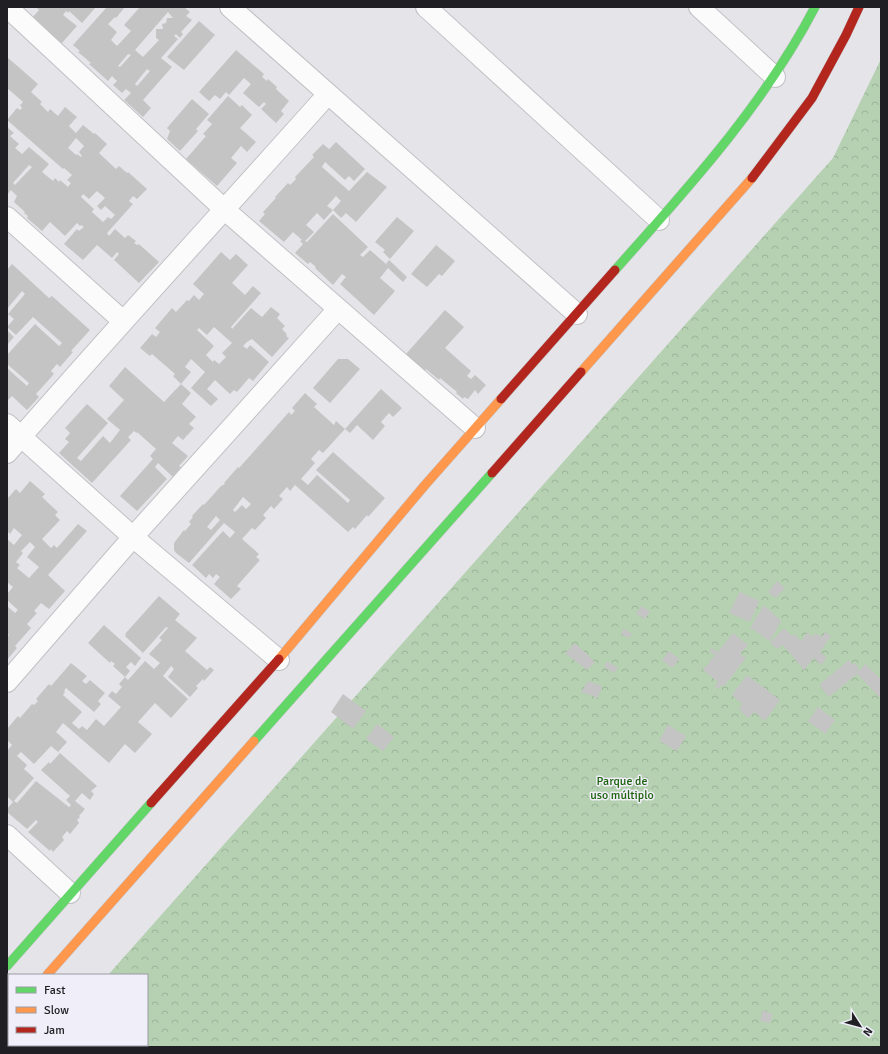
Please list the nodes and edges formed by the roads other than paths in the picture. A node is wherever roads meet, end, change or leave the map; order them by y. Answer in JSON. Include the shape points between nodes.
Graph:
{"nodes":[{"id":1,"x":230,"y":7,"type":"edge"},
{"id":2,"x":426,"y":7,"type":"edge"},
{"id":3,"x":699,"y":7,"type":"edge"},
{"id":4,"x":815,"y":7,"type":"edge"},
{"id":5,"x":859,"y":7,"type":"edge"},
{"id":6,"x":7,"y":8,"type":"edge"},
{"id":7,"x":775,"y":77,"type":"junction"},
{"id":8,"x":328,"y":94,"type":"junction"},
{"id":9,"x":225,"y":210,"type":"junction"},
{"id":10,"x":7,"y":217,"type":"edge"},
{"id":11,"x":660,"y":220,"type":"junction"},
{"id":12,"x":338,"y":309,"type":"junction"},
{"id":13,"x":577,"y":314,"type":"junction"},
{"id":14,"x":123,"y":321,"type":"junction"},
{"id":15,"x":475,"y":428,"type":"junction"},
{"id":16,"x":14,"y":430,"type":"edge"},
{"id":17,"x":7,"y":453,"type":"edge"},
{"id":18,"x":133,"y":537,"type":"junction"},
{"id":19,"x":278,"y":660,"type":"junction"},
{"id":20,"x":7,"y":682,"type":"edge"},
{"id":21,"x":7,"y":835,"type":"edge"},
{"id":22,"x":70,"y":893,"type":"junction"},
{"id":23,"x":7,"y":966,"type":"edge"},
{"id":24,"x":48,"y":974,"type":"edge"}],
"edges":[{"from":1,"to":8,"type":"street"},
{"from":2,"to":11,"type":"street"},
{"from":3,"to":7,"type":"street"},
{"from":4,"to":7,"type":"street"},
{"from":5,"to":24,"type":"street","via":[[812,98],[758,172]]},
{"from":6,"to":9,"type":"street"},
{"from":7,"to":11,"type":"street"},
{"from":8,"to":9,"type":"street"},
{"from":8,"to":13,"type":"street"},
{"from":9,"to":12,"type":"street"},
{"from":9,"to":14,"type":"street"},
{"from":10,"to":14,"type":"street"},
{"from":11,"to":13,"type":"street"},
{"from":12,"to":15,"type":"street"},
{"from":12,"to":18,"type":"street"},
{"from":13,"to":15,"type":"street"},
{"from":14,"to":16,"type":"street"},
{"from":15,"to":19,"type":"street"},
{"from":16,"to":17,"type":"street"},
{"from":16,"to":18,"type":"street"},
{"from":18,"to":19,"type":"street"},
{"from":18,"to":20,"type":"street"},
{"from":19,"to":22,"type":"street"},
{"from":21,"to":22,"type":"street"},
{"from":22,"to":23,"type":"street"}]}
